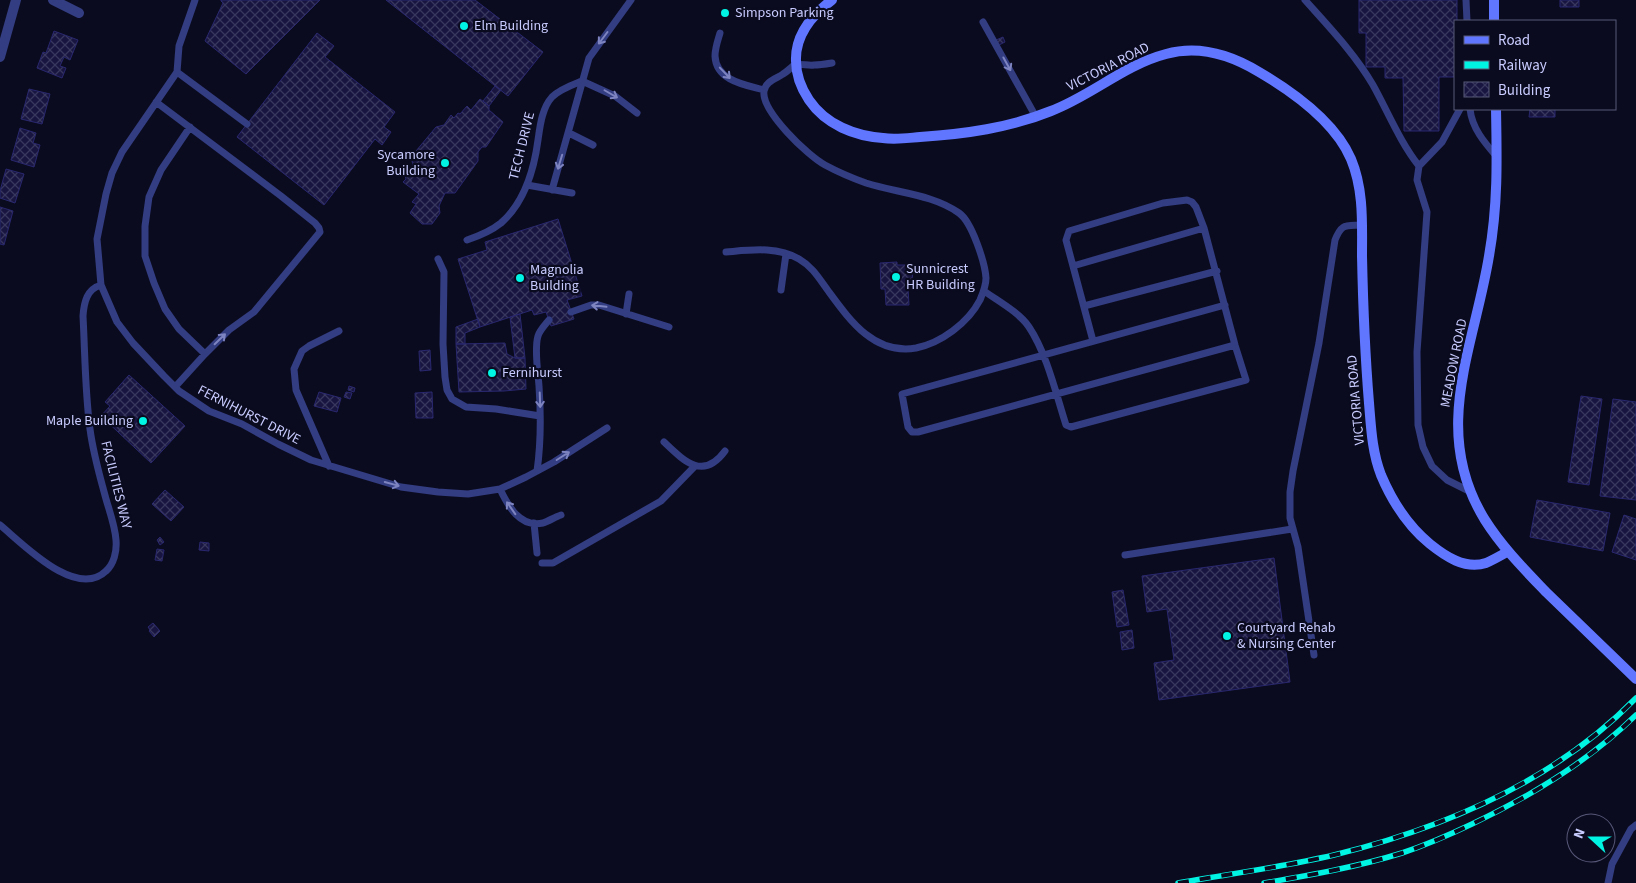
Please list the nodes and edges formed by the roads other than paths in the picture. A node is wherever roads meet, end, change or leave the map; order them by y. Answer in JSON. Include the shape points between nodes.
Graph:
{"nodes":[{"id":1,"x":16,"y":0,"type":"edge"},
{"id":2,"x":54,"y":0,"type":"edge"},
{"id":3,"x":195,"y":0,"type":"edge"},
{"id":4,"x":631,"y":0,"type":"edge"},
{"id":5,"x":832,"y":0,"type":"edge"},
{"id":6,"x":1306,"y":0,"type":"edge"},
{"id":7,"x":1466,"y":0,"type":"edge"},
{"id":8,"x":1494,"y":0,"type":"edge"},
{"id":9,"x":79,"y":13,"type":"dead end"},
{"id":10,"x":1467,"y":20,"type":"edge"},
{"id":11,"x":1494,"y":20,"type":"edge"},
{"id":12,"x":983,"y":22,"type":"dead end"},
{"id":13,"x":720,"y":33,"type":"dead end"},
{"id":14,"x":0,"y":57,"type":"edge"},
{"id":15,"x":832,"y":63,"type":"dead end"},
{"id":16,"x":796,"y":65,"type":"junction"},
{"id":17,"x":177,"y":72,"type":"junction"},
{"id":18,"x":582,"y":81,"type":"junction"},
{"id":19,"x":764,"y":90,"type":"junction"},
{"id":20,"x":156,"y":102,"type":"junction"},
{"id":21,"x":1459,"y":110,"type":"edge"},
{"id":22,"x":1470,"y":110,"type":"edge"},
{"id":23,"x":1496,"y":110,"type":"edge"},
{"id":24,"x":637,"y":113,"type":"dead end"},
{"id":25,"x":1036,"y":117,"type":"junction"},
{"id":26,"x":247,"y":124,"type":"dead end"},
{"id":27,"x":190,"y":128,"type":"junction"},
{"id":28,"x":569,"y":133,"type":"junction"},
{"id":29,"x":593,"y":145,"type":"dead end"},
{"id":30,"x":1497,"y":157,"type":"junction"},
{"id":31,"x":1419,"y":166,"type":"junction"},
{"id":32,"x":527,"y":185,"type":"junction"},
{"id":33,"x":552,"y":190,"type":"junction"},
{"id":34,"x":572,"y":193,"type":"dead end"},
{"id":35,"x":1362,"y":225,"type":"junction"},
{"id":36,"x":1204,"y":228,"type":"junction"},
{"id":37,"x":467,"y":240,"type":"dead end"},
{"id":38,"x":726,"y":252,"type":"dead end"},
{"id":39,"x":786,"y":254,"type":"junction"},
{"id":40,"x":438,"y":259,"type":"dead end"},
{"id":41,"x":1073,"y":266,"type":"junction"},
{"id":42,"x":1217,"y":271,"type":"junction"},
{"id":43,"x":101,"y":285,"type":"junction"},
{"id":44,"x":782,"y":290,"type":"dead end"},
{"id":45,"x":984,"y":291,"type":"junction"},
{"id":46,"x":629,"y":294,"type":"dead end"},
{"id":47,"x":1225,"y":305,"type":"junction"},
{"id":48,"x":1084,"y":306,"type":"junction"},
{"id":49,"x":571,"y":312,"type":"dead end"},
{"id":50,"x":626,"y":314,"type":"junction"},
{"id":51,"x":549,"y":320,"type":"dead end"},
{"id":52,"x":669,"y":327,"type":"dead end"},
{"id":53,"x":339,"y":331,"type":"dead end"},
{"id":54,"x":1093,"y":341,"type":"junction"},
{"id":55,"x":1235,"y":346,"type":"junction"},
{"id":56,"x":205,"y":354,"type":"junction"},
{"id":57,"x":1043,"y":356,"type":"junction"},
{"id":58,"x":175,"y":387,"type":"junction"},
{"id":59,"x":1056,"y":394,"type":"junction"},
{"id":60,"x":540,"y":416,"type":"junction"},
{"id":61,"x":607,"y":428,"type":"dead end"},
{"id":62,"x":664,"y":442,"type":"dead end"},
{"id":63,"x":725,"y":451,"type":"dead end"},
{"id":64,"x":329,"y":466,"type":"junction"},
{"id":65,"x":694,"y":466,"type":"junction"},
{"id":66,"x":537,"y":472,"type":"junction"},
{"id":67,"x":500,"y":489,"type":"junction"},
{"id":68,"x":1470,"y":492,"type":"junction"},
{"id":69,"x":561,"y":515,"type":"dead end"},
{"id":70,"x":534,"y":523,"type":"junction"},
{"id":71,"x":0,"y":525,"type":"edge"},
{"id":72,"x":1292,"y":529,"type":"junction"},
{"id":73,"x":1507,"y":552,"type":"junction"},
{"id":74,"x":537,"y":553,"type":"dead end"},
{"id":75,"x":1125,"y":554,"type":"dead end"},
{"id":76,"x":542,"y":563,"type":"dead end"},
{"id":77,"x":1314,"y":655,"type":"dead end"},
{"id":78,"x":1636,"y":679,"type":"edge"},
{"id":79,"x":1636,"y":825,"type":"edge"},
{"id":80,"x":1608,"y":883,"type":"edge"}],
"edges":[{"from":1,"to":14,"type":"street"},
{"from":2,"to":9,"type":"street"},
{"from":3,"to":17,"type":"lane","via":[[179,46]]},
{"from":4,"to":18,"type":"lane","one_way":true,"via":[[589,58]]},
{"from":5,"to":16,"type":"street","name":"VICTORIA ROAD","via":[[808,23],[796,50]]},
{"from":6,"to":31,"type":"lane","via":[[1372,83]]},
{"from":7,"to":10,"type":"lane"},
{"from":8,"to":11,"type":"street"},
{"from":12,"to":25,"type":"lane","one_way":true},
{"from":13,"to":19,"type":"lane","one_way":true,"via":[[715,56],[725,76]]},
{"from":15,"to":16,"type":"lane"},
{"from":16,"to":19,"type":"lane","via":[[772,80]]},
{"from":16,"to":25,"type":"street","name":"VICTORIA ROAD","via":[[798,78],[813,106],[828,120],[865,135],[885,139],[945,136]]},
{"from":17,"to":20,"type":"lane","name":"FERNIHURST DRIVE"},
{"from":17,"to":26,"type":"lane"},
{"from":18,"to":24,"type":"lane","one_way":true,"via":[[615,96]]},
{"from":18,"to":28,"type":"lane"},
{"from":18,"to":32,"type":"lane","name":"TECH DRIVE","via":[[560,90],[546,106]]},
{"from":19,"to":45,"type":"lane","via":[[767,102],[785,130],[824,164],[867,183],[931,200],[960,214],[974,233],[986,278]]},
{"from":20,"to":27,"type":"lane"},
{"from":20,"to":43,"type":"lane","name":"FERNIHURST DRIVE","via":[[122,152],[112,173],[97,239]]},
{"from":21,"to":31,"type":"lane","via":[[1442,142]]},
{"from":22,"to":30,"type":"lane","via":[[1471,120],[1480,136]]},
{"from":23,"to":30,"type":"street","name":"MEADOW ROAD"},
{"from":25,"to":35,"type":"street","name":"VICTORIA ROAD","via":[[1135,66],[1167,54],[1194,50],[1237,60],[1260,72],[1328,124],[1345,148],[1355,170]]},
{"from":27,"to":56,"type":"lane","via":[[162,170],[149,197],[145,226],[146,256],[165,309],[179,329]]},
{"from":56,"to":27,"type":"lane","one_way":true,"via":[[229,330],[254,312],[320,232],[281,196]]},
{"from":28,"to":29,"type":"lane"},
{"from":28,"to":33,"type":"lane","one_way":true},
{"from":30,"to":68,"type":"street","name":"MEADOW ROAD","via":[[1496,212],[1491,248],[1463,374],[1458,415],[1460,451]]},
{"from":31,"to":68,"type":"lane","via":[[1417,180],[1427,212],[1417,352],[1418,425],[1432,466],[1447,480]]},
{"from":32,"to":33,"type":"lane"},
{"from":32,"to":37,"type":"lane","name":"TECH DRIVE","via":[[502,222]]},
{"from":33,"to":34,"type":"lane"},
{"from":35,"to":72,"type":"lane","via":[[1344,226],[1339,229],[1335,240],[1319,343],[1293,471]]},
{"from":35,"to":73,"type":"street","name":"VICTORIA ROAD","via":[[1366,367],[1372,439],[1381,475],[1403,516],[1445,556],[1478,565]]},
{"from":36,"to":41,"type":"lane"},
{"from":36,"to":41,"type":"lane","via":[[1196,207],[1187,200],[1162,203],[1069,231],[1066,240]]},
{"from":36,"to":42,"type":"lane"},
{"from":38,"to":39,"type":"lane","via":[[754,249]]},
{"from":39,"to":44,"type":"lane"},
{"from":39,"to":45,"type":"lane","via":[[798,258],[817,274],[871,340],[900,349],[916,348],[951,332],[965,321]]},
{"from":40,"to":60,"type":"lane","via":[[444,272],[445,377],[452,398],[466,408]]},
{"from":41,"to":48,"type":"lane"},
{"from":42,"to":47,"type":"lane"},
{"from":42,"to":48,"type":"lane"},
{"from":43,"to":58,"type":"lane","name":"FERNIHURST DRIVE","via":[[117,322]]},
{"from":43,"to":71,"type":"lane","name":"FACILITIES WAY","via":[[89,292],[83,316],[90,429],[115,533],[114,559],[107,571],[97,577],[72,578],[44,562]]},
{"from":45,"to":57,"type":"lane","via":[[1029,326]]},
{"from":46,"to":50,"type":"lane"},
{"from":47,"to":54,"type":"lane"},
{"from":47,"to":55,"type":"lane"},
{"from":48,"to":54,"type":"lane"},
{"from":50,"to":49,"type":"lane","one_way":true,"via":[[598,305]]},
{"from":50,"to":52,"type":"lane"},
{"from":51,"to":60,"type":"lane","one_way":true,"via":[[538,336],[536,347]]},
{"from":53,"to":64,"type":"lane","via":[[302,351],[294,369],[296,390]]},
{"from":54,"to":57,"type":"lane"},
{"from":55,"to":59,"type":"lane"},
{"from":55,"to":59,"type":"lane","via":[[1246,380],[1096,421],[1071,427],[1066,425]]},
{"from":56,"to":58,"type":"lane"},
{"from":57,"to":59,"type":"lane"},
{"from":57,"to":59,"type":"lane","via":[[902,394],[908,427],[912,432],[918,432]]},
{"from":58,"to":64,"type":"lane","name":"FERNIHURST DRIVE","via":[[209,411]]},
{"from":60,"to":66,"type":"lane"},
{"from":66,"to":61,"type":"lane","name":"FERNIHURST DRIVE","one_way":true},
{"from":62,"to":65,"type":"lane"},
{"from":63,"to":65,"type":"lane","via":[[712,464]]},
{"from":64,"to":67,"type":"lane","name":"FERNIHURST DRIVE","one_way":true,"via":[[401,486],[438,492],[468,494]]},
{"from":65,"to":76,"type":"lane","via":[[661,501],[553,563]]},
{"from":66,"to":67,"type":"lane","name":"FERNIHURST DRIVE"},
{"from":70,"to":67,"type":"lane","one_way":true,"via":[[516,515]]},
{"from":68,"to":73,"type":"street","name":"MEADOW ROAD"},
{"from":69,"to":70,"type":"lane","via":[[543,523]]},
{"from":70,"to":74,"type":"lane"},
{"from":72,"to":75,"type":"lane"},
{"from":72,"to":77,"type":"lane","via":[[1298,547]]},
{"from":73,"to":78,"type":"street","name":"MEADOW ROAD"},
{"from":79,"to":80,"type":"lane","via":[[1612,864]]}]}
